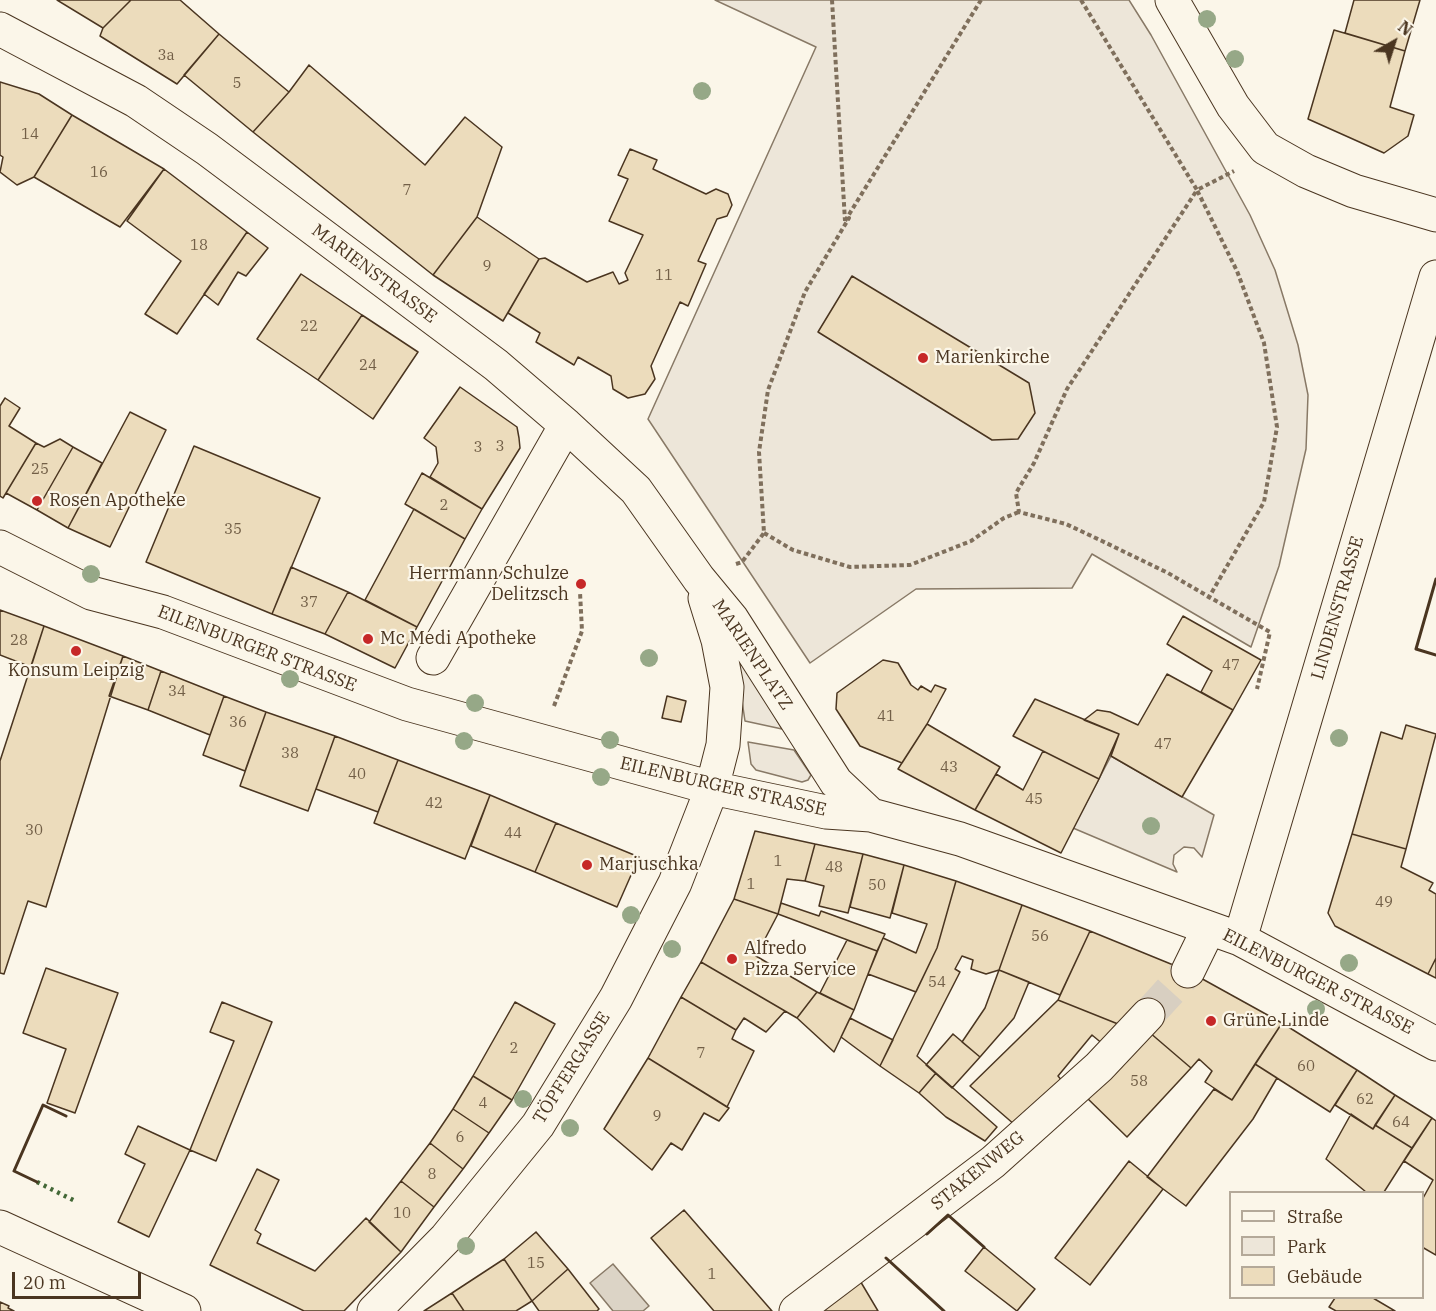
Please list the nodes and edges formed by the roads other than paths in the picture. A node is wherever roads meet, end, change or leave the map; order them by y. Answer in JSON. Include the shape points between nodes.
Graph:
{"nodes":[{"id":1,"x":1172,"y":0,"type":"edge"},
{"id":2,"x":0,"y":29,"type":"edge"},
{"id":3,"x":1436,"y":215,"type":"edge"},
{"id":4,"x":1436,"y":277,"type":"edge"},
{"id":5,"x":566,"y":425,"type":"junction"},
{"id":6,"x":0,"y":547,"type":"edge"},
{"id":7,"x":699,"y":579,"type":"junction"},
{"id":8,"x":433,"y":658,"type":"dead end"},
{"id":9,"x":712,"y":788,"type":"junction"},
{"id":10,"x":872,"y":815,"type":"junction"},
{"id":11,"x":1209,"y":928,"type":"junction"},
{"id":12,"x":1240,"y":939,"type":"junction"},
{"id":13,"x":1188,"y":971,"type":"tunnel mouth"},
{"id":14,"x":1148,"y":1016,"type":"tunnel mouth"},
{"id":15,"x":1436,"y":1044,"type":"edge"},
{"id":16,"x":0,"y":1227,"type":"edge"},
{"id":17,"x":184,"y":1311,"type":"edge"},
{"id":18,"x":374,"y":1311,"type":"edge"},
{"id":19,"x":796,"y":1311,"type":"edge"}],
"edges":[{"from":1,"to":3,"type":"street","via":[[1233,106],[1265,148],[1354,191]]},
{"from":2,"to":5,"type":"street","name":"MARIENSTRASSE","via":[[136,101],[207,149],[496,365]]},
{"from":4,"to":12,"type":"street","name":"LINDENSTRASSE"},
{"from":5,"to":7,"type":"street","name":"MARIENSTRASSE","via":[[636,490]]},
{"from":5,"to":8,"type":"street"},
{"from":6,"to":9,"type":"street","name":"EILENBURGER STRASSE","via":[[91,593],[163,612],[406,704]]},
{"from":7,"to":9,"type":"street","name":"MARIENPLATZ","via":[[718,640],[727,687],[723,745]]},
{"from":7,"to":10,"type":"street","name":"MARIENPLATZ","via":[[732,619],[836,782]]},
{"from":9,"to":10,"type":"street","name":"EILENBURGER STRASSE","via":[[826,812]]},
{"from":9,"to":18,"type":"street","name":"TÖPFERGASSE","via":[[675,883],[616,998],[538,1125],[446,1238]]},
{"from":10,"to":11,"type":"street","name":"EILENBURGER STRASSE","via":[[960,838]]},
{"from":11,"to":12,"type":"street","name":"EILENBURGER STRASSE"},
{"from":11,"to":13,"type":"street"},
{"from":12,"to":15,"type":"street","name":"EILENBURGER STRASSE"},
{"from":14,"to":19,"type":"street","name":"STAKENWEG","via":[[1099,1067],[993,1162]]},
{"from":16,"to":17,"type":"street"}]}
